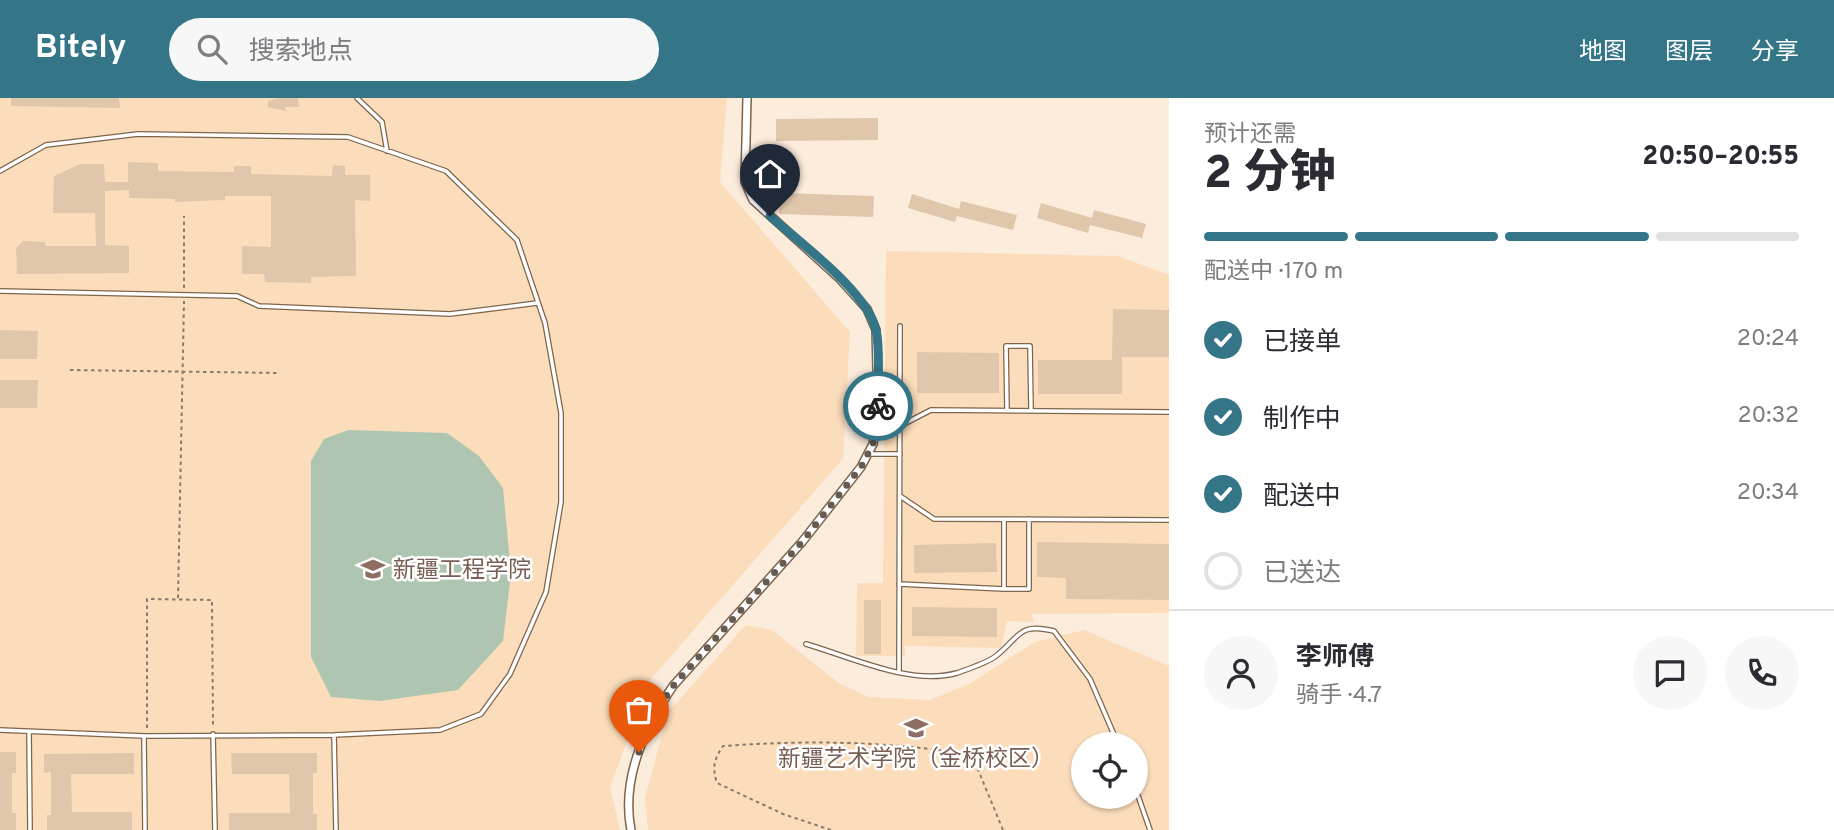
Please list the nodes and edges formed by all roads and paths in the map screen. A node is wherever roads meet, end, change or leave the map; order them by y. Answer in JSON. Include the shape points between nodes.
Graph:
{"nodes":[{"id":1,"x":357,"y":98,"type":"edge"},
{"id":2,"x":747,"y":98,"type":"edge"},
{"id":3,"x":387,"y":151,"type":"junction"},
{"id":4,"x":0,"y":171,"type":"edge"},
{"id":5,"x":184,"y":215,"type":"dead end"},
{"id":6,"x":0,"y":291,"type":"edge"},
{"id":7,"x":184,"y":294,"type":"junction"},
{"id":8,"x":538,"y":303,"type":"junction"},
{"id":9,"x":900,"y":326,"type":"dead end"},
{"id":10,"x":70,"y":370,"type":"dead end"},
{"id":11,"x":280,"y":373,"type":"dead end"},
{"id":12,"x":1007,"y":410,"type":"junction"},
{"id":13,"x":1031,"y":411,"type":"junction"},
{"id":14,"x":1169,"y":412,"type":"edge"},
{"id":15,"x":900,"y":426,"type":"junction"},
{"id":16,"x":868,"y":453,"type":"junction"},
{"id":17,"x":900,"y":454,"type":"junction"},
{"id":18,"x":900,"y":496,"type":"junction"},
{"id":19,"x":1004,"y":519,"type":"junction"},
{"id":20,"x":1029,"y":520,"type":"junction"},
{"id":21,"x":1169,"y":520,"type":"edge"},
{"id":22,"x":899,"y":584,"type":"junction"},
{"id":23,"x":1004,"y":589,"type":"junction"},
{"id":24,"x":178,"y":598,"type":"junction"},
{"id":25,"x":806,"y":644,"type":"dead end"},
{"id":26,"x":899,"y":671,"type":"junction"},
{"id":27,"x":0,"y":730,"type":"edge"},
{"id":28,"x":29,"y":732,"type":"junction"},
{"id":29,"x":1113,"y":732,"type":"edge"},
{"id":30,"x":213,"y":734,"type":"joint"},
{"id":31,"x":334,"y":735,"type":"junction"},
{"id":32,"x":146,"y":736,"type":"junction"},
{"id":33,"x":1143,"y":809,"type":"edge"},
{"id":34,"x":30,"y":830,"type":"edge"},
{"id":35,"x":145,"y":830,"type":"edge"},
{"id":36,"x":215,"y":830,"type":"edge"},
{"id":37,"x":336,"y":830,"type":"edge"},
{"id":38,"x":631,"y":830,"type":"edge"},
{"id":39,"x":831,"y":830,"type":"edge"},
{"id":40,"x":1003,"y":830,"type":"edge"},
{"id":41,"x":1150,"y":830,"type":"edge"}],
"edges":[{"from":1,"to":3,"type":"lane","via":[[382,122]]},
{"from":2,"to":16,"type":"street","via":[[745,182],[753,201],[838,278],[867,309],[876,330],[878,412]]},
{"from":3,"to":4,"type":"lane","via":[[348,137],[138,134],[46,145]]},
{"from":3,"to":8,"type":"lane","via":[[446,171],[516,240]]},
{"from":5,"to":7,"type":"path"},
{"from":6,"to":7,"type":"lane"},
{"from":7,"to":8,"type":"lane","via":[[237,296],[259,306],[450,314]]},
{"from":7,"to":24,"type":"path"},
{"from":8,"to":31,"type":"lane","via":[[561,413],[561,502],[546,592],[510,674],[481,714],[440,730]]},
{"from":9,"to":15,"type":"lane"},
{"from":10,"to":11,"type":"path"},
{"from":12,"to":13,"type":"lane"},
{"from":12,"to":13,"type":"lane","via":[[1006,346],[1030,346]]},
{"from":12,"to":15,"type":"lane","via":[[931,410]]},
{"from":13,"to":14,"type":"lane"},
{"from":15,"to":17,"type":"lane"},
{"from":16,"to":17,"type":"lane"},
{"from":16,"to":38,"type":"street","via":[[802,542],[673,686],[657,710],[634,771],[629,799]]},
{"from":17,"to":18,"type":"lane"},
{"from":18,"to":19,"type":"lane","via":[[934,519]]},
{"from":18,"to":22,"type":"lane"},
{"from":19,"to":20,"type":"lane"},
{"from":19,"to":23,"type":"lane"},
{"from":20,"to":21,"type":"lane"},
{"from":20,"to":23,"type":"lane","via":[[1029,589]]},
{"from":22,"to":23,"type":"lane"},
{"from":22,"to":26,"type":"lane"},
{"from":24,"to":30,"type":"path","via":[[212,600]]},
{"from":24,"to":32,"type":"path","via":[[147,599]]},
{"from":25,"to":26,"type":"lane"},
{"from":26,"to":29,"type":"lane","via":[[928,676],[955,673],[995,657],[1018,632],[1039,627],[1054,631],[1090,679]]},
{"from":27,"to":28,"type":"lane"},
{"from":28,"to":32,"type":"lane"},
{"from":28,"to":34,"type":"lane"},
{"from":30,"to":36,"type":"lane"},
{"from":31,"to":32,"type":"lane"},
{"from":31,"to":37,"type":"lane"},
{"from":32,"to":35,"type":"lane"},
{"from":33,"to":41,"type":"lane"},
{"from":39,"to":40,"type":"path","via":[[783,814],[717,783],[713,772],[723,746],[848,741],[972,755]]}]}
